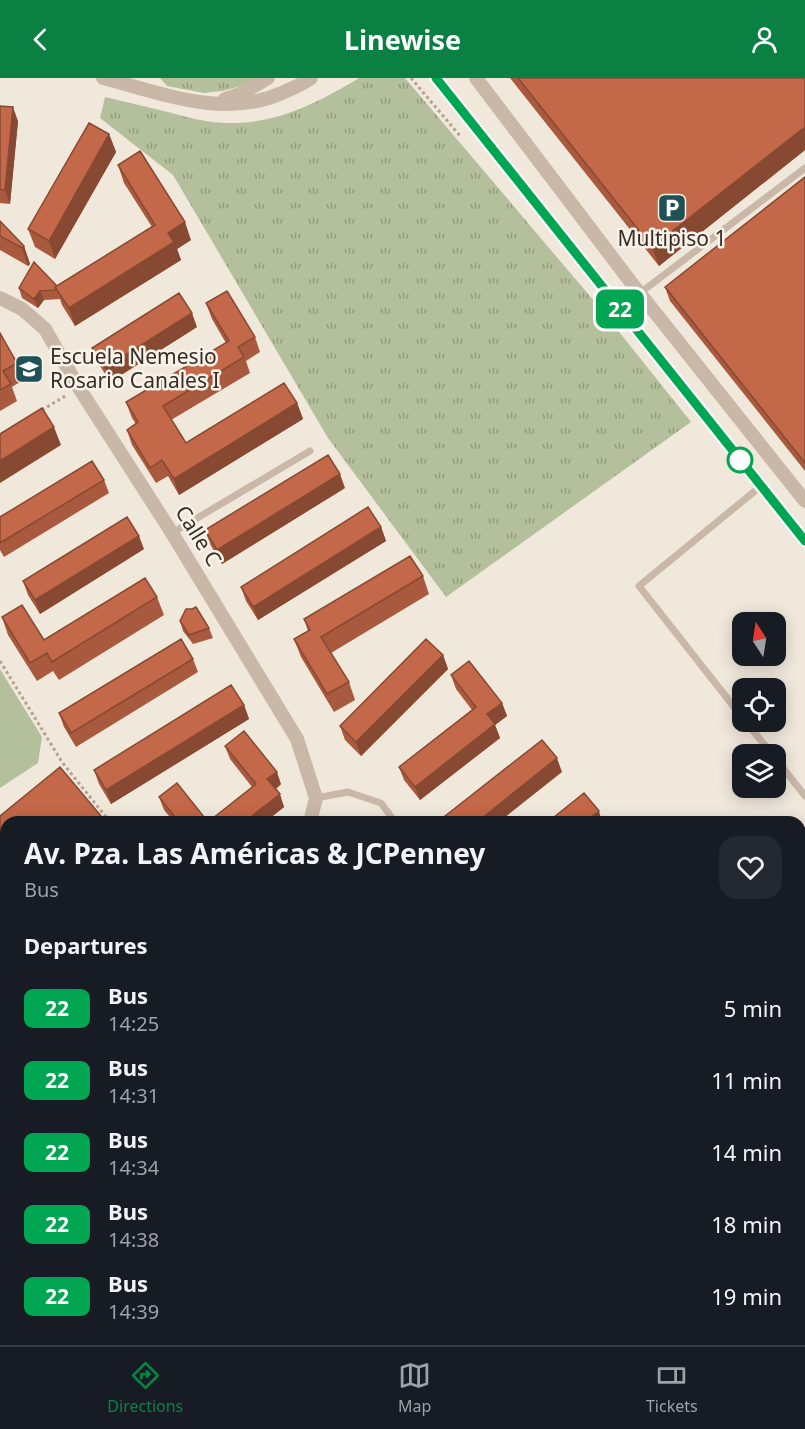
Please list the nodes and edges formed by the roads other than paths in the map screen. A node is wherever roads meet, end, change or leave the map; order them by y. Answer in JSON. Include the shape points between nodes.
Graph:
{"nodes":[{"id":1,"x":103,"y":78,"type":"edge"},
{"id":2,"x":268,"y":78,"type":"edge"},
{"id":3,"x":311,"y":78,"type":"edge"},
{"id":4,"x":436,"y":78,"type":"edge"},
{"id":5,"x":476,"y":78,"type":"edge"},
{"id":6,"x":136,"y":82,"type":"edge"},
{"id":7,"x":209,"y":104,"type":"junction"},
{"id":8,"x":805,"y":168,"type":"edge"},
{"id":9,"x":640,"y":293,"type":"junction"},
{"id":10,"x":0,"y":298,"type":"edge"},
{"id":11,"x":310,"y":451,"type":"dead end"},
{"id":12,"x":761,"y":486,"type":"junction"},
{"id":13,"x":805,"y":501,"type":"edge"},
{"id":14,"x":172,"y":533,"type":"junction"},
{"id":15,"x":805,"y":541,"type":"edge"},
{"id":16,"x":732,"y":704,"type":"edge"},
{"id":17,"x":754,"y":732,"type":"edge"},
{"id":18,"x":764,"y":744,"type":"edge"},
{"id":19,"x":786,"y":772,"type":"edge"},
{"id":20,"x":805,"y":796,"type":"edge"},
{"id":21,"x":316,"y":798,"type":"junction"},
{"id":22,"x":312,"y":816,"type":"edge"},
{"id":23,"x":391,"y":816,"type":"edge"}],
"edges":[{"from":1,"to":6,"type":"street"},
{"from":2,"to":7,"type":"street","via":[[242,93]]},
{"from":3,"to":7,"type":"street","via":[[270,98]]},
{"from":4,"to":12,"type":"street"},
{"from":5,"to":9,"type":"street"},
{"from":6,"to":7,"type":"street","via":[[174,98]]},
{"from":8,"to":9,"type":"lane"},
{"from":9,"to":13,"type":"street"},
{"from":10,"to":14,"type":"street","name":"Calle C","via":[[22,309],[45,329]]},
{"from":11,"to":14,"type":"lane"},
{"from":12,"to":15,"type":"street"},
{"from":12,"to":16,"type":"lane","via":[[639,586]]},
{"from":14,"to":21,"type":"street","name":"Calle C","via":[[297,739]]},
{"from":17,"to":18,"type":"lane"},
{"from":19,"to":20,"type":"lane"},
{"from":21,"to":22,"type":"street"},
{"from":21,"to":23,"type":"lane","via":[[348,792],[381,803]]}]}
